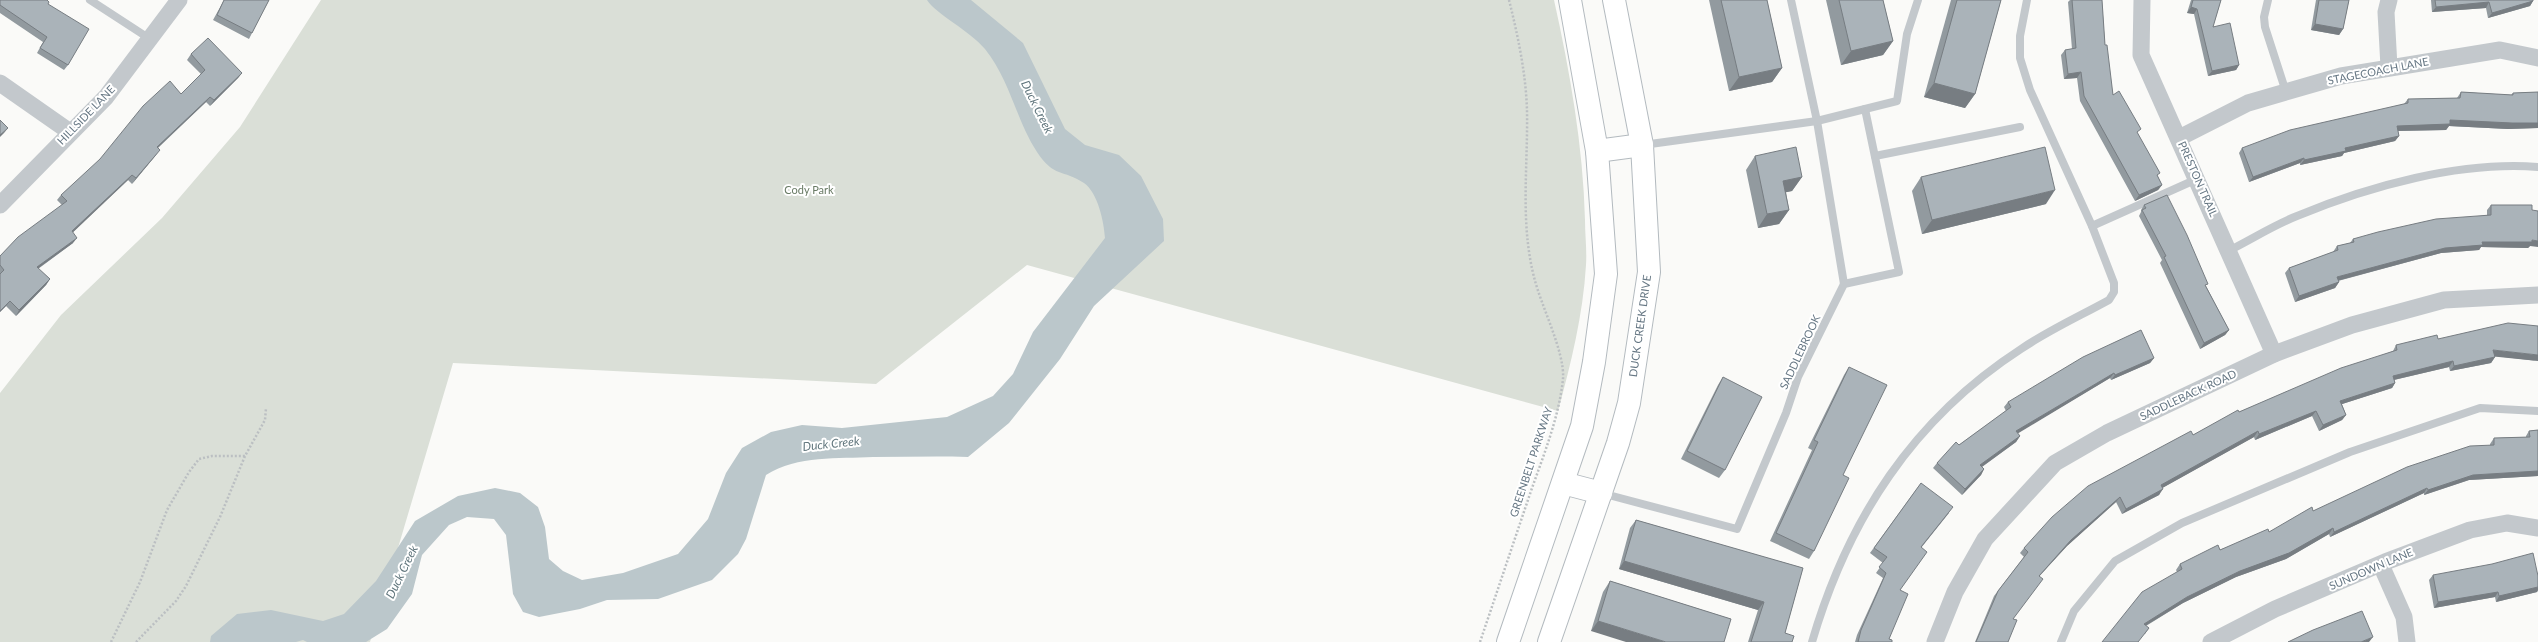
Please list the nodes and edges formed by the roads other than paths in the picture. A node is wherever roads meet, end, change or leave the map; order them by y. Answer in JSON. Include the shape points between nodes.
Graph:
{"nodes":[{"id":1,"x":90,"y":0,"type":"edge"},
{"id":2,"x":179,"y":0,"type":"edge"},
{"id":3,"x":1570,"y":0,"type":"edge"},
{"id":4,"x":1614,"y":0,"type":"edge"},
{"id":5,"x":1792,"y":0,"type":"edge"},
{"id":6,"x":1918,"y":0,"type":"edge"},
{"id":7,"x":2027,"y":0,"type":"edge"},
{"id":8,"x":2142,"y":0,"type":"edge"},
{"id":9,"x":2268,"y":0,"type":"edge"},
{"id":10,"x":2389,"y":0,"type":"edge"},
{"id":11,"x":150,"y":39,"type":"junction"},
{"id":12,"x":2538,"y":58,"type":"edge"},
{"id":13,"x":2389,"y":67,"type":"junction"},
{"id":14,"x":0,"y":83,"type":"edge"},
{"id":15,"x":2286,"y":92,"type":"junction"},
{"id":16,"x":1865,"y":109,"type":"junction"},
{"id":17,"x":1817,"y":120,"type":"junction"},
{"id":18,"x":2020,"y":127,"type":"dead end"},
{"id":19,"x":70,"y":132,"type":"junction"},
{"id":20,"x":2179,"y":138,"type":"junction"},
{"id":21,"x":1642,"y":145,"type":"junction"},
{"id":22,"x":1597,"y":151,"type":"junction"},
{"id":23,"x":1875,"y":156,"type":"junction"},
{"id":24,"x":2538,"y":167,"type":"edge"},
{"id":25,"x":2198,"y":178,"type":"junction"},
{"id":26,"x":0,"y":205,"type":"edge"},
{"id":27,"x":2092,"y":226,"type":"junction"},
{"id":28,"x":2230,"y":250,"type":"junction"},
{"id":29,"x":1844,"y":284,"type":"junction"},
{"id":30,"x":2538,"y":295,"type":"edge"},
{"id":31,"x":2274,"y":354,"type":"junction"},
{"id":32,"x":2538,"y":411,"type":"edge"},
{"id":33,"x":1562,"y":483,"type":"junction"},
{"id":34,"x":1600,"y":493,"type":"junction"},
{"id":35,"x":2538,"y":528,"type":"edge"},
{"id":36,"x":2381,"y":565,"type":"junction"},
{"id":37,"x":1508,"y":642,"type":"edge"},
{"id":38,"x":1549,"y":642,"type":"edge"},
{"id":39,"x":1812,"y":642,"type":"edge"},
{"id":40,"x":1935,"y":642,"type":"edge"},
{"id":41,"x":2061,"y":642,"type":"edge"},
{"id":42,"x":2211,"y":642,"type":"edge"},
{"id":43,"x":2406,"y":642,"type":"edge"}],
"edges":[{"from":1,"to":11,"type":"lane"},
{"from":2,"to":11,"type":"street","name":"HILLSIDE LANE"},
{"from":3,"to":22,"type":"main road"},
{"from":4,"to":21,"type":"main road","name":"DUCK CREEK DRIVE"},
{"from":5,"to":17,"type":"lane"},
{"from":6,"to":16,"type":"lane","via":[[1908,34],[1896,101]]},
{"from":7,"to":27,"type":"lane","via":[[2020,36],[2020,58],[2030,90]]},
{"from":8,"to":20,"type":"street","name":"PRESTON TRAIL","via":[[2141,55]]},
{"from":9,"to":15,"type":"lane","via":[[2264,27]]},
{"from":10,"to":13,"type":"street","via":[[2386,12]]},
{"from":11,"to":19,"type":"street","name":"HILLSIDE LANE","via":[[106,97]]},
{"from":12,"to":13,"type":"street","name":"STAGECOACH LANE","via":[[2500,50]]},
{"from":13,"to":15,"type":"street","name":"STAGECOACH LANE","via":[[2341,76]]},
{"from":14,"to":19,"type":"street"},
{"from":15,"to":20,"type":"street","name":"STAGECOACH LANE","via":[[2248,103]]},
{"from":16,"to":17,"type":"lane"},
{"from":16,"to":23,"type":"lane"},
{"from":17,"to":21,"type":"lane"},
{"from":17,"to":29,"type":"lane"},
{"from":18,"to":23,"type":"lane"},
{"from":19,"to":26,"type":"street","name":"HILLSIDE LANE"},
{"from":20,"to":25,"type":"street","name":"PRESTON TRAIL"},
{"from":21,"to":22,"type":"main road"},
{"from":21,"to":34,"type":"main road","name":"DUCK CREEK DRIVE","via":[[1649,272],[1629,403]]},
{"from":22,"to":33,"type":"main road","via":[[1606,274],[1582,426]]},
{"from":23,"to":29,"type":"lane","via":[[1899,272]]},
{"from":24,"to":28,"type":"lane","via":[[2457,171],[2380,187],[2297,216]]},
{"from":25,"to":27,"type":"lane"},
{"from":25,"to":28,"type":"street","name":"PRESTON TRAIL"},
{"from":27,"to":39,"type":"lane","via":[[2114,283],[2114,292],[2109,300],[2022,348],[1992,369],[1952,402],[1913,442],[1877,492],[1850,540]]},
{"from":28,"to":31,"type":"street","name":"PRESTON TRAIL"},
{"from":29,"to":34,"type":"lane","name":"SADDLEBROOK","via":[[1798,377],[1786,413],[1737,529]]},
{"from":30,"to":31,"type":"street","name":"SADDLEBACK ROAD","via":[[2444,300],[2352,325]]},
{"from":31,"to":40,"type":"street","name":"SADDLEBACK ROAD","via":[[2107,433],[2055,464],[1985,539],[1954,592]]},
{"from":32,"to":41,"type":"lane","via":[[2480,408],[2350,452],[2182,523],[2115,561],[2074,611]]},
{"from":33,"to":34,"type":"main road"},
{"from":33,"to":37,"type":"main road"},
{"from":34,"to":38,"type":"main road","name":"DUCK CREEK DRIVE"},
{"from":35,"to":36,"type":"street","name":"SUNDOWN LANE","via":[[2507,523],[2470,530]]},
{"from":36,"to":42,"type":"street","name":"SUNDOWN LANE","via":[[2275,609]]},
{"from":36,"to":43,"type":"street","via":[[2404,617]]}]}
